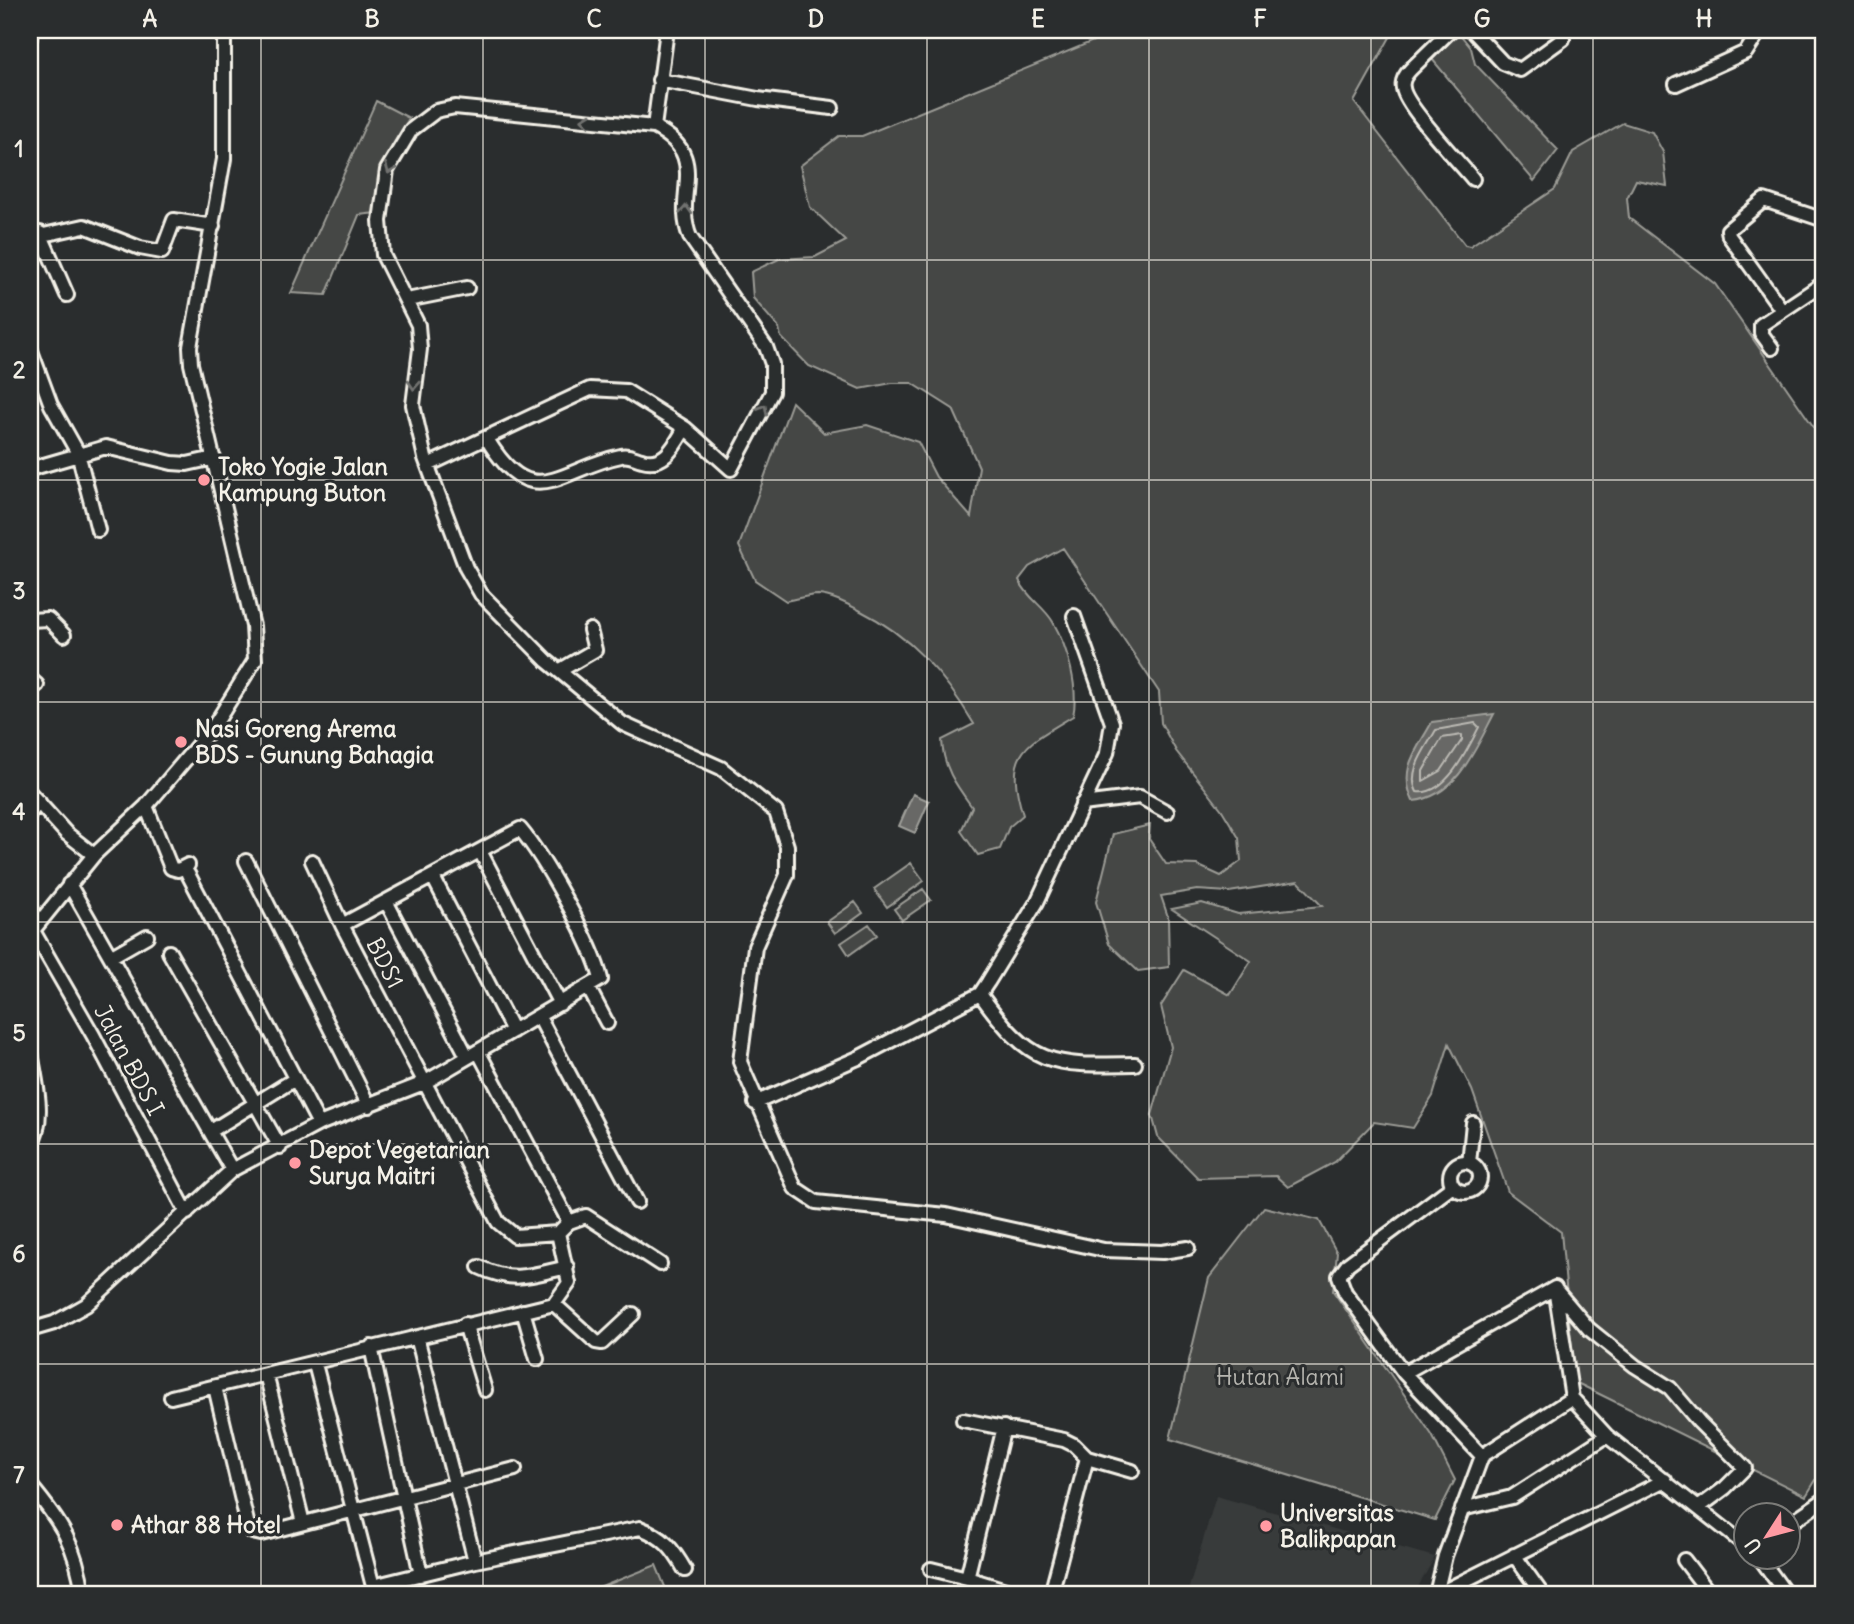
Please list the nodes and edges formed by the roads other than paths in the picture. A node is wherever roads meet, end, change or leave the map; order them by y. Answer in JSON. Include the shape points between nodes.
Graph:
{"nodes":[{"id":1,"x":225,"y":30,"type":"edge"},
{"id":2,"x":667,"y":30,"type":"edge"},
{"id":3,"x":1451,"y":30,"type":"edge"},
{"id":4,"x":1472,"y":30,"type":"edge"},
{"id":5,"x":1760,"y":30,"type":"edge"},
{"id":6,"x":30,"y":31,"type":"edge"},
{"id":7,"x":30,"y":38,"type":"edge"},
{"id":8,"x":1563,"y":39,"type":"dead end"},
{"id":9,"x":659,"y":80,"type":"junction"},
{"id":10,"x":1676,"y":84,"type":"dead end"},
{"id":11,"x":832,"y":108,"type":"dead end"},
{"id":12,"x":654,"y":127,"type":"junction"},
{"id":13,"x":1473,"y":179,"type":"dead end"},
{"id":14,"x":1824,"y":220,"type":"edge"},
{"id":15,"x":213,"y":226,"type":"junction"},
{"id":16,"x":35,"y":236,"type":"edge"},
{"id":17,"x":1824,"y":283,"type":"edge"},
{"id":18,"x":467,"y":288,"type":"dead end"},
{"id":19,"x":67,"y":295,"type":"dead end"},
{"id":20,"x":407,"y":300,"type":"junction"},
{"id":21,"x":1782,"y":310,"type":"junction"},
{"id":22,"x":30,"y":348,"type":"edge"},
{"id":23,"x":1772,"y":348,"type":"dead end"},
{"id":24,"x":685,"y":428,"type":"junction"},
{"id":25,"x":487,"y":439,"type":"junction"},
{"id":26,"x":78,"y":454,"type":"junction"},
{"id":27,"x":214,"y":458,"type":"junction"},
{"id":28,"x":428,"y":465,"type":"junction"},
{"id":29,"x":30,"y":470,"type":"edge"},
{"id":30,"x":98,"y":530,"type":"dead end"},
{"id":31,"x":1074,"y":616,"type":"dead end"},
{"id":32,"x":30,"y":620,"type":"edge"},
{"id":33,"x":590,"y":629,"type":"dead end"},
{"id":34,"x":64,"y":635,"type":"dead end"},
{"id":35,"x":559,"y":671,"type":"junction"},
{"id":36,"x":34,"y":797,"type":"edge"},
{"id":37,"x":1082,"y":804,"type":"junction"},
{"id":38,"x":146,"y":806,"type":"junction"},
{"id":39,"x":1167,"y":812,"type":"dead end"},
{"id":40,"x":30,"y":813,"type":"edge"},
{"id":41,"x":480,"y":851,"type":"junction"},
{"id":42,"x":94,"y":855,"type":"junction"},
{"id":43,"x":246,"y":861,"type":"dead end"},
{"id":44,"x":312,"y":861,"type":"dead end"},
{"id":45,"x":433,"y":877,"type":"junction"},
{"id":46,"x":69,"y":884,"type":"junction"},
{"id":47,"x":387,"y":902,"type":"junction"},
{"id":48,"x":342,"y":925,"type":"junction"},
{"id":49,"x":31,"y":931,"type":"edge"},
{"id":50,"x":146,"y":936,"type":"dead end"},
{"id":51,"x":169,"y":951,"type":"dead end"},
{"id":52,"x":112,"y":956,"type":"junction"},
{"id":53,"x":589,"y":989,"type":"junction"},
{"id":54,"x":980,"y":994,"type":"junction"},
{"id":55,"x":560,"y":1004,"type":"junction"},
{"id":56,"x":539,"y":1017,"type":"junction"},
{"id":57,"x":607,"y":1023,"type":"dead end"},
{"id":58,"x":513,"y":1031,"type":"junction"},
{"id":59,"x":30,"y":1046,"type":"edge"},
{"id":60,"x":472,"y":1054,"type":"junction"},
{"id":61,"x":1135,"y":1064,"type":"dead end"},
{"id":62,"x":295,"y":1079,"type":"junction"},
{"id":63,"x":424,"y":1083,"type":"junction"},
{"id":64,"x":254,"y":1103,"type":"junction"},
{"id":65,"x":755,"y":1103,"type":"junction"},
{"id":66,"x":369,"y":1106,"type":"junction"},
{"id":67,"x":1473,"y":1123,"type":"dead end"},
{"id":68,"x":319,"y":1124,"type":"junction"},
{"id":69,"x":211,"y":1131,"type":"junction"},
{"id":70,"x":30,"y":1146,"type":"edge"},
{"id":71,"x":280,"y":1147,"type":"junction"},
{"id":72,"x":1469,"y":1163,"type":"junction"},
{"id":73,"x":232,"y":1170,"type":"junction"},
{"id":74,"x":1453,"y":1185,"type":"junction"},
{"id":75,"x":637,"y":1202,"type":"dead end"},
{"id":76,"x":187,"y":1213,"type":"junction"},
{"id":77,"x":569,"y":1222,"type":"junction"},
{"id":78,"x":558,"y":1233,"type":"junction"},
{"id":79,"x":1188,"y":1248,"type":"dead end"},
{"id":80,"x":660,"y":1264,"type":"dead end"},
{"id":81,"x":479,"y":1267,"type":"dead end"},
{"id":82,"x":567,"y":1267,"type":"junction"},
{"id":83,"x":1555,"y":1289,"type":"junction"},
{"id":84,"x":554,"y":1304,"type":"junction"},
{"id":85,"x":523,"y":1311,"type":"junction"},
{"id":86,"x":633,"y":1314,"type":"dead end"},
{"id":87,"x":465,"y":1325,"type":"junction"},
{"id":88,"x":30,"y":1330,"type":"edge"},
{"id":89,"x":417,"y":1337,"type":"junction"},
{"id":90,"x":371,"y":1347,"type":"junction"},
{"id":91,"x":537,"y":1359,"type":"dead end"},
{"id":92,"x":315,"y":1364,"type":"junction"},
{"id":93,"x":1404,"y":1373,"type":"junction"},
{"id":94,"x":266,"y":1374,"type":"junction"},
{"id":95,"x":215,"y":1387,"type":"junction"},
{"id":96,"x":485,"y":1391,"type":"dead end"},
{"id":97,"x":171,"y":1397,"type":"dead end"},
{"id":98,"x":1572,"y":1398,"type":"junction"},
{"id":99,"x":963,"y":1420,"type":"dead end"},
{"id":100,"x":1004,"y":1427,"type":"junction"},
{"id":101,"x":1607,"y":1436,"type":"junction"},
{"id":102,"x":1482,"y":1456,"type":"junction"},
{"id":103,"x":1087,"y":1458,"type":"junction"},
{"id":104,"x":515,"y":1469,"type":"dead end"},
{"id":105,"x":1132,"y":1471,"type":"dead end"},
{"id":106,"x":1665,"y":1480,"type":"junction"},
{"id":107,"x":454,"y":1483,"type":"junction"},
{"id":108,"x":30,"y":1486,"type":"edge"},
{"id":109,"x":403,"y":1496,"type":"junction"},
{"id":110,"x":1824,"y":1500,"type":"edge"},
{"id":111,"x":1698,"y":1508,"type":"junction"},
{"id":112,"x":1462,"y":1509,"type":"junction"},
{"id":113,"x":353,"y":1510,"type":"junction"},
{"id":114,"x":1801,"y":1516,"type":"edge"},
{"id":115,"x":303,"y":1523,"type":"junction"},
{"id":116,"x":1731,"y":1534,"type":"edge"},
{"id":117,"x":1514,"y":1555,"type":"junction"},
{"id":118,"x":1684,"y":1560,"type":"dead end"},
{"id":119,"x":475,"y":1561,"type":"junction"},
{"id":120,"x":932,"y":1569,"type":"dead end"},
{"id":121,"x":685,"y":1570,"type":"dead end"},
{"id":122,"x":1770,"y":1572,"type":"edge"},
{"id":123,"x":421,"y":1575,"type":"junction"},
{"id":124,"x":967,"y":1578,"type":"junction"},
{"id":125,"x":374,"y":1590,"type":"edge"},
{"id":126,"x":83,"y":1594,"type":"edge"},
{"id":127,"x":1019,"y":1594,"type":"edge"},
{"id":128,"x":1051,"y":1594,"type":"edge"},
{"id":129,"x":1437,"y":1594,"type":"edge"},
{"id":130,"x":1542,"y":1594,"type":"edge"},
{"id":131,"x":1710,"y":1594,"type":"edge"},
{"id":132,"x":1786,"y":1594,"type":"edge"}],
"edges":[{"from":1,"to":15,"type":"street","via":[[224,159]]},
{"from":2,"to":9,"type":"street"},
{"from":3,"to":13,"type":"street","via":[[1405,75],[1403,89],[1410,104]]},
{"from":4,"to":8,"type":"street","via":[[1503,63],[1520,70]]},
{"from":5,"to":10,"type":"street","via":[[1746,52]]},
{"from":6,"to":7,"type":"street"},
{"from":9,"to":11,"type":"street"},
{"from":9,"to":12,"type":"street"},
{"from":12,"to":20,"type":"street","one_way":true,"via":[[455,107],[436,110],[411,130],[387,170],[379,237],[387,265]]},
{"from":24,"to":12,"type":"street","one_way":true,"via":[[730,469],[772,392],[772,364],[766,347],[690,237],[685,220],[687,161],[670,135]]},
{"from":14,"to":21,"type":"street","via":[[1764,200],[1728,230]]},
{"from":15,"to":16,"type":"street","via":[[174,220],[162,252],[84,226]]},
{"from":15,"to":27,"type":"street","via":[[190,347]]},
{"from":16,"to":19,"type":"street"},
{"from":17,"to":21,"type":"street"},
{"from":18,"to":20,"type":"street"},
{"from":20,"to":28,"type":"street","one_way":true,"via":[[418,325],[413,405]]},
{"from":21,"to":23,"type":"street","via":[[1760,326]]},
{"from":22,"to":26,"type":"street","via":[[51,405]]},
{"from":24,"to":25,"type":"street","via":[[626,391],[604,388],[590,389]]},
{"from":24,"to":25,"type":"street","via":[[671,451],[658,460],[622,455],[548,481],[515,475]]},
{"from":25,"to":28,"type":"street"},
{"from":26,"to":27,"type":"street","via":[[106,447],[173,463]]},
{"from":26,"to":29,"type":"street"},
{"from":26,"to":30,"type":"street"},
{"from":27,"to":38,"type":"street","via":[[253,626],[255,660],[214,726]]},
{"from":28,"to":35,"type":"street","via":[[466,568],[481,594]]},
{"from":31,"to":37,"type":"street","via":[[1112,723],[1107,753]]},
{"from":32,"to":34,"type":"street","via":[[48,619]]},
{"from":33,"to":35,"type":"street","via":[[595,650]]},
{"from":35,"to":65,"type":"street","via":[[623,724],[721,768],[776,812],[787,845],[787,875],[755,947],[741,1037],[740,1062]]},
{"from":36,"to":40,"type":"street"},
{"from":36,"to":42,"type":"street","via":[[66,833]]},
{"from":37,"to":39,"type":"street","via":[[1140,797]]},
{"from":37,"to":54,"type":"street","via":[[1027,920]]},
{"from":38,"to":42,"type":"street"},
{"from":38,"to":62,"type":"street","via":[[171,868],[188,869]]},
{"from":41,"to":45,"type":"street"},
{"from":41,"to":53,"type":"street","via":[[518,829],[522,831],[598,965],[601,979]]},
{"from":41,"to":55,"type":"street"},
{"from":42,"to":46,"type":"street"},
{"from":43,"to":66,"type":"street"},
{"from":44,"to":48,"type":"street","name":"BDS1"},
{"from":45,"to":47,"type":"street"},
{"from":45,"to":58,"type":"street"},
{"from":46,"to":49,"type":"street"},
{"from":46,"to":52,"type":"street"},
{"from":47,"to":48,"type":"street"},
{"from":47,"to":60,"type":"street"},
{"from":48,"to":63,"type":"street","name":"BDS1"},
{"from":49,"to":76,"type":"street","name":"Jalan BDS I","via":[[93,1035]]},
{"from":50,"to":52,"type":"street"},
{"from":51,"to":64,"type":"street"},
{"from":52,"to":69,"type":"street"},
{"from":53,"to":55,"type":"street"},
{"from":53,"to":57,"type":"street"},
{"from":54,"to":61,"type":"street","via":[[1001,1024],[1049,1061]]},
{"from":54,"to":65,"type":"street","via":[[858,1058]]},
{"from":55,"to":56,"type":"street"},
{"from":56,"to":58,"type":"street"},
{"from":56,"to":75,"type":"street"},
{"from":58,"to":60,"type":"street"},
{"from":59,"to":70,"type":"street","via":[[39,1119]]},
{"from":60,"to":63,"type":"street"},
{"from":60,"to":77,"type":"street"},
{"from":62,"to":64,"type":"street"},
{"from":62,"to":68,"type":"street"},
{"from":63,"to":66,"type":"street"},
{"from":63,"to":78,"type":"street","name":"BDS1","via":[[505,1230],[515,1236]]},
{"from":64,"to":69,"type":"street"},
{"from":64,"to":71,"type":"street"},
{"from":65,"to":79,"type":"street","via":[[795,1188],[816,1202],[946,1215],[1104,1250]]},
{"from":66,"to":68,"type":"street"},
{"from":67,"to":72,"type":"street"},
{"from":68,"to":71,"type":"street"},
{"from":69,"to":73,"type":"street"},
{"from":71,"to":73,"type":"street"},
{"from":72,"to":74,"type":"street","via":[[1453,1168]]},
{"from":72,"to":74,"type":"street","via":[[1479,1173],[1476,1186],[1464,1192]]},
{"from":73,"to":76,"type":"street"},
{"from":74,"to":93,"type":"street","via":[[1348,1264],[1339,1276],[1345,1292]]},
{"from":76,"to":88,"type":"street","via":[[86,1305]]},
{"from":77,"to":78,"type":"street"},
{"from":77,"to":80,"type":"street","via":[[586,1216]]},
{"from":78,"to":82,"type":"street"},
{"from":81,"to":82,"type":"street","via":[[516,1279]]},
{"from":82,"to":84,"type":"street","via":[[569,1283]]},
{"from":83,"to":93,"type":"street"},
{"from":83,"to":98,"type":"street"},
{"from":83,"to":111,"type":"street","via":[[1589,1329],[1670,1388],[1745,1468]]},
{"from":84,"to":85,"type":"street"},
{"from":84,"to":86,"type":"street","via":[[602,1343]]},
{"from":85,"to":87,"type":"street"},
{"from":85,"to":91,"type":"street"},
{"from":87,"to":89,"type":"street"},
{"from":87,"to":96,"type":"street"},
{"from":89,"to":90,"type":"street"},
{"from":89,"to":107,"type":"street"},
{"from":90,"to":92,"type":"street"},
{"from":90,"to":109,"type":"street"},
{"from":92,"to":94,"type":"street"},
{"from":92,"to":113,"type":"street"},
{"from":93,"to":102,"type":"street"},
{"from":94,"to":95,"type":"street"},
{"from":94,"to":115,"type":"street"},
{"from":95,"to":97,"type":"street"},
{"from":95,"to":115,"type":"street","via":[[248,1527],[261,1534]]},
{"from":98,"to":101,"type":"street"},
{"from":98,"to":102,"type":"street"},
{"from":99,"to":100,"type":"street"},
{"from":100,"to":103,"type":"street","via":[[1064,1440]]},
{"from":100,"to":124,"type":"street"},
{"from":101,"to":106,"type":"street"},
{"from":101,"to":112,"type":"street","via":[[1512,1497]]},
{"from":102,"to":112,"type":"street"},
{"from":103,"to":105,"type":"street"},
{"from":103,"to":128,"type":"street"},
{"from":104,"to":107,"type":"street"},
{"from":106,"to":111,"type":"street"},
{"from":106,"to":117,"type":"street"},
{"from":107,"to":109,"type":"street"},
{"from":107,"to":119,"type":"street"},
{"from":108,"to":126,"type":"street","via":[[63,1525]]},
{"from":109,"to":113,"type":"street"},
{"from":109,"to":123,"type":"street"},
{"from":110,"to":114,"type":"street"},
{"from":111,"to":116,"type":"street"},
{"from":112,"to":129,"type":"street"},
{"from":113,"to":115,"type":"street"},
{"from":113,"to":125,"type":"street"},
{"from":117,"to":129,"type":"street"},
{"from":117,"to":130,"type":"street"},
{"from":118,"to":131,"type":"street"},
{"from":119,"to":121,"type":"street","via":[[640,1528],[658,1535],[672,1548]]},
{"from":119,"to":123,"type":"street"},
{"from":120,"to":124,"type":"street"},
{"from":122,"to":132,"type":"street"},
{"from":123,"to":125,"type":"street"},
{"from":124,"to":127,"type":"street"}]}
